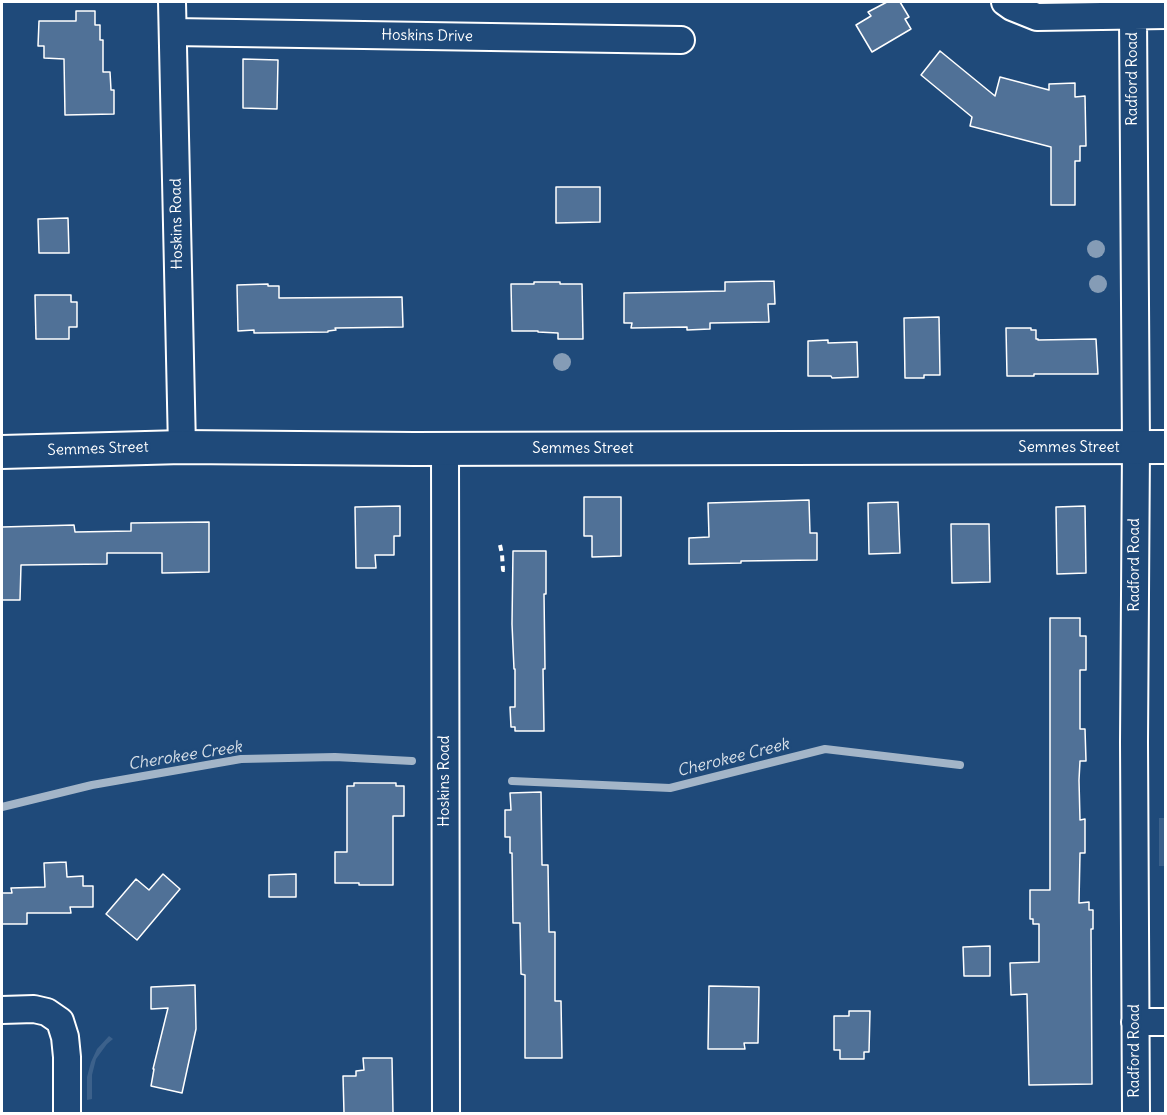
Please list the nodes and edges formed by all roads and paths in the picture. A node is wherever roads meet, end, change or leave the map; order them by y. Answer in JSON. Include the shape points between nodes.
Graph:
{"nodes":[{"id":1,"x":172,"y":2,"type":"edge"},
{"id":2,"x":1005,"y":2,"type":"edge"},
{"id":3,"x":1166,"y":15,"type":"edge"},
{"id":4,"x":1133,"y":16,"type":"junction"},
{"id":5,"x":173,"y":32,"type":"junction"},
{"id":6,"x":681,"y":40,"type":"dead end"},
{"id":7,"x":182,"y":447,"type":"junction"},
{"id":8,"x":1151,"y":447,"type":"edge"},
{"id":9,"x":445,"y":449,"type":"junction"},
{"id":10,"x":2,"y":452,"type":"edge"},
{"id":11,"x":500,"y":545,"type":"dead end"},
{"id":12,"x":506,"y":570,"type":"dead end"},
{"id":13,"x":2,"y":1010,"type":"edge"},
{"id":14,"x":1135,"y":1022,"type":"junction"},
{"id":15,"x":1166,"y":1022,"type":"edge"},
{"id":16,"x":67,"y":1113,"type":"edge"},
{"id":17,"x":446,"y":1113,"type":"edge"},
{"id":18,"x":1136,"y":1113,"type":"edge"}],
"edges":[{"from":1,"to":5,"type":"street","name":"Hoskins Road"},
{"from":2,"to":4,"type":"street","via":[[1037,17]]},
{"from":3,"to":4,"type":"street"},
{"from":4,"to":8,"type":"street","name":"Radford Road"},
{"from":5,"to":6,"type":"street","name":"Hoskins Drive"},
{"from":5,"to":7,"type":"street","name":"Hoskins Road"},
{"from":7,"to":9,"type":"main road","name":"Semmes Street"},
{"from":7,"to":10,"type":"main road","name":"Semmes Street"},
{"from":8,"to":9,"type":"main road","name":"Semmes Street"},
{"from":8,"to":14,"type":"street","name":"Radford Road","via":[[1135,558]]},
{"from":9,"to":17,"type":"street","name":"Hoskins Road"},
{"from":11,"to":12,"type":"path"},
{"from":13,"to":16,"type":"street","via":[[66,1013]]},
{"from":14,"to":15,"type":"street"},
{"from":14,"to":18,"type":"street","name":"Radford Road"}]}
